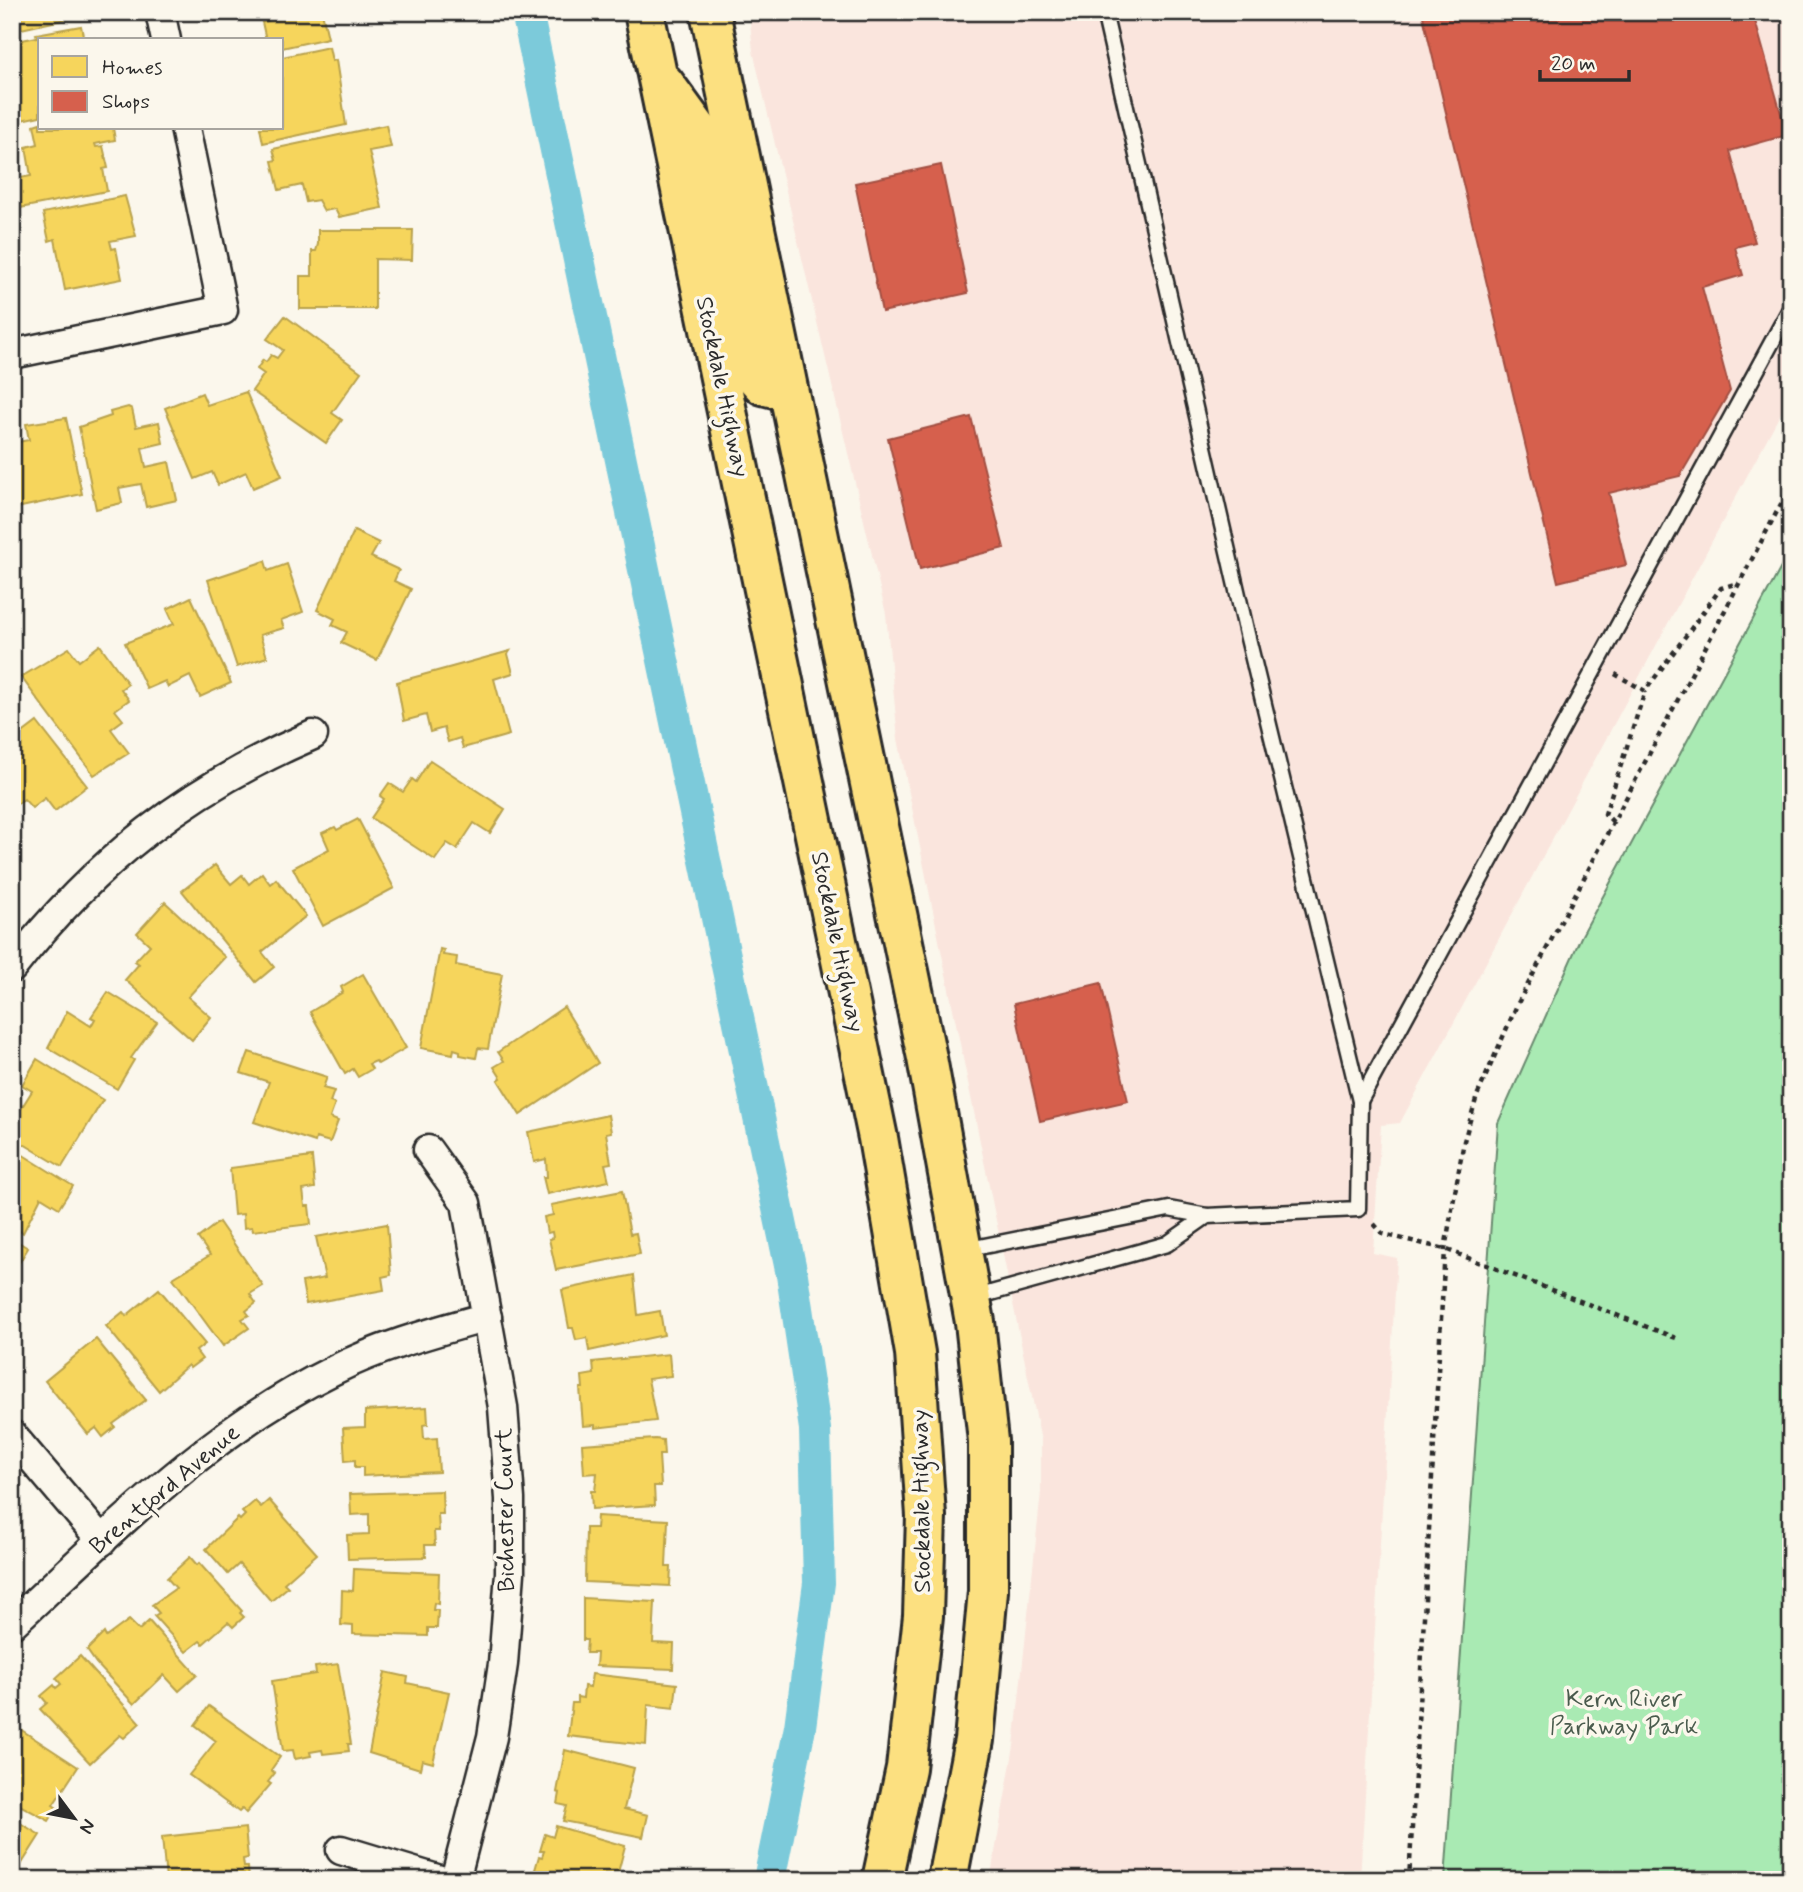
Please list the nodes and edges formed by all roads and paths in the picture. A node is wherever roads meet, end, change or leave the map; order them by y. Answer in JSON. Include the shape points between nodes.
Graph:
{"nodes":[{"id":1,"x":160,"y":12,"type":"edge"},
{"id":2,"x":644,"y":12,"type":"edge"},
{"id":3,"x":710,"y":12,"type":"edge"},
{"id":4,"x":1104,"y":12,"type":"edge"},
{"id":5,"x":166,"y":38,"type":"edge"},
{"id":6,"x":658,"y":76,"type":"junction"},
{"id":7,"x":185,"y":130,"type":"edge"},
{"id":8,"x":1791,"y":307,"type":"edge"},
{"id":9,"x":12,"y":354,"type":"edge"},
{"id":10,"x":786,"y":391,"type":"junction"},
{"id":11,"x":1791,"y":485,"type":"edge"},
{"id":12,"x":1739,"y":583,"type":"junction"},
{"id":13,"x":1599,"y":666,"type":"junction"},
{"id":14,"x":1645,"y":691,"type":"junction"},
{"id":15,"x":313,"y":735,"type":"dead end"},
{"id":16,"x":1613,"y":822,"type":"junction"},
{"id":17,"x":12,"y":968,"type":"edge"},
{"id":18,"x":1360,"y":1101,"type":"junction"},
{"id":19,"x":428,"y":1150,"type":"dead end"},
{"id":20,"x":1358,"y":1209,"type":"junction"},
{"id":21,"x":1207,"y":1216,"type":"junction"},
{"id":22,"x":1445,"y":1249,"type":"junction"},
{"id":23,"x":964,"y":1250,"type":"junction"},
{"id":24,"x":971,"y":1298,"type":"junction"},
{"id":25,"x":487,"y":1317,"type":"junction"},
{"id":26,"x":1676,"y":1338,"type":"dead end"},
{"id":27,"x":12,"y":1434,"type":"edge"},
{"id":28,"x":102,"y":1541,"type":"junction"},
{"id":29,"x":12,"y":1624,"type":"edge"},
{"id":30,"x":341,"y":1850,"type":"dead end"},
{"id":31,"x":887,"y":1873,"type":"edge"},
{"id":32,"x":440,"y":1880,"type":"edge"},
{"id":33,"x":455,"y":1880,"type":"edge"},
{"id":34,"x":947,"y":1880,"type":"edge"},
{"id":35,"x":1409,"y":1880,"type":"edge"}],
"edges":[{"from":1,"to":5,"type":"street"},
{"from":2,"to":6,"type":"main road","name":"Stockdale Highway"},
{"from":3,"to":10,"type":"main road"},
{"from":4,"to":18,"type":"lane"},
{"from":6,"to":10,"type":"main road","via":[[699,131],[754,375],[764,385]]},
{"from":6,"to":31,"type":"main road","name":"Stockdale Highway","via":[[878,1138],[915,1353],[926,1566],[913,1712]]},
{"from":7,"to":9,"type":"street","via":[[223,310]]},
{"from":8,"to":13,"type":"lane"},
{"from":10,"to":23,"type":"main road"},
{"from":11,"to":12,"type":"path"},
{"from":12,"to":14,"type":"path","via":[[1721,588]]},
{"from":12,"to":16,"type":"path"},
{"from":13,"to":14,"type":"path"},
{"from":13,"to":18,"type":"lane"},
{"from":14,"to":16,"type":"path","via":[[1605,814]]},
{"from":15,"to":17,"type":"street","via":[[208,787],[149,827],[95,873]]},
{"from":16,"to":22,"type":"path","via":[[1517,1005],[1477,1096],[1464,1141]]},
{"from":18,"to":20,"type":"lane"},
{"from":19,"to":25,"type":"street","name":"Bichester Court","via":[[466,1203]]},
{"from":20,"to":21,"type":"lane"},
{"from":20,"to":22,"type":"path","via":[[1383,1234]]},
{"from":21,"to":23,"type":"lane","via":[[1169,1209]]},
{"from":21,"to":24,"type":"lane","via":[[1167,1244]]},
{"from":22,"to":26,"type":"path"},
{"from":22,"to":35,"type":"path"},
{"from":23,"to":24,"type":"main road"},
{"from":24,"to":34,"type":"main road","via":[[988,1441],[988,1591],[974,1740]]},
{"from":25,"to":28,"type":"street","name":"Brentford Avenue","via":[[399,1342],[268,1406],[207,1448]]},
{"from":25,"to":33,"type":"street","name":"Bichester Court","via":[[503,1407],[510,1573],[492,1737]]},
{"from":27,"to":28,"type":"street"},
{"from":28,"to":29,"type":"street","name":"Brentford Avenue"},
{"from":30,"to":32,"type":"street"}]}
